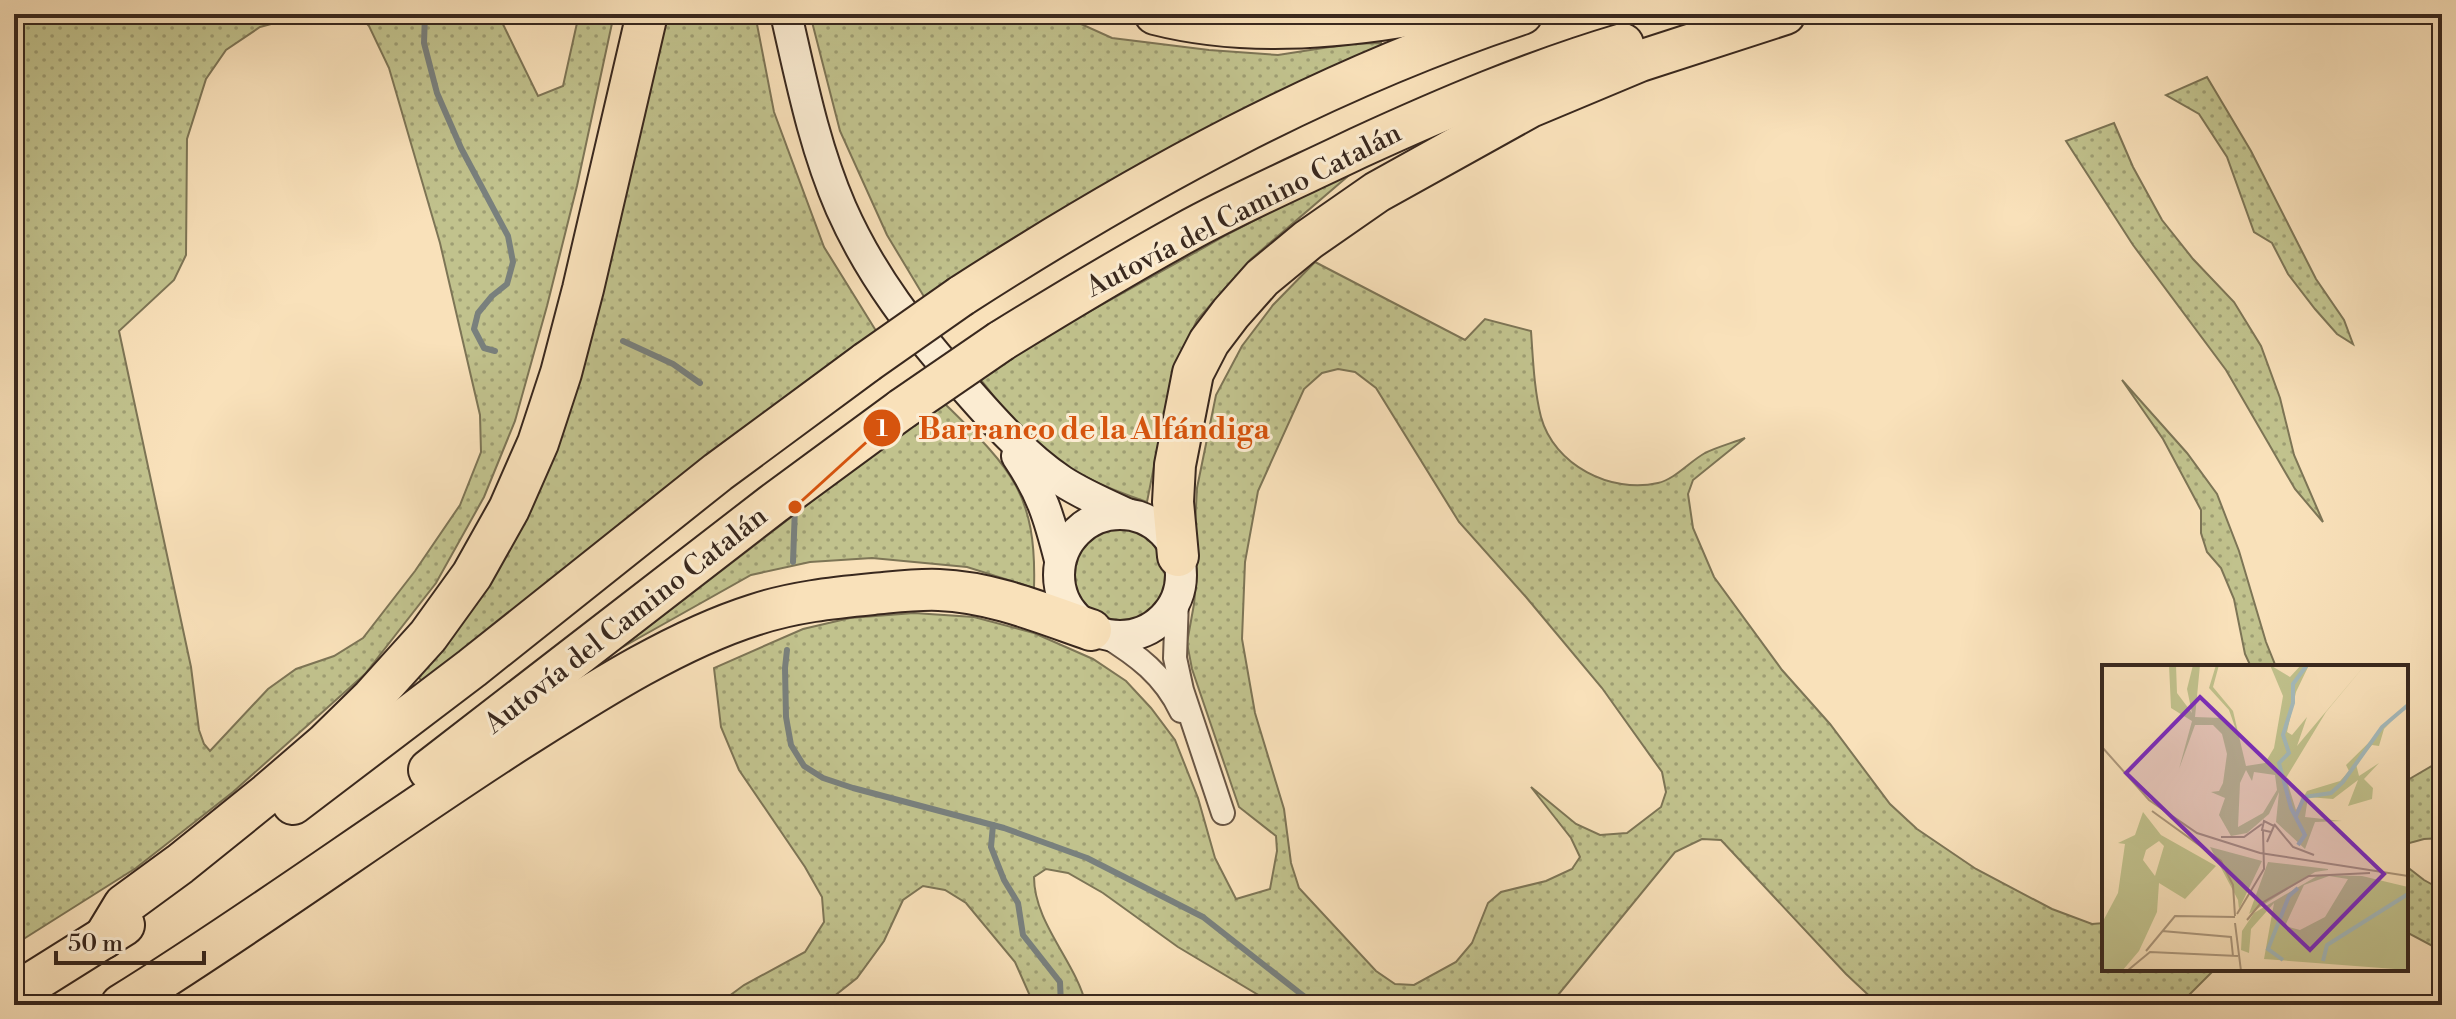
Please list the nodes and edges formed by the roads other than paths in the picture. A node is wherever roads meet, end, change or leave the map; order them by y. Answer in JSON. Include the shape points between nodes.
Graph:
{"nodes":[{"id":1,"x":647,"y":14,"type":"edge"},
{"id":2,"x":786,"y":14,"type":"edge"},
{"id":3,"x":1155,"y":14,"type":"edge"},
{"id":4,"x":1418,"y":14,"type":"edge"},
{"id":5,"x":1522,"y":14,"type":"edge"},
{"id":6,"x":1731,"y":14,"type":"edge"},
{"id":7,"x":1785,"y":14,"type":"edge"},
{"id":8,"x":996,"y":424,"type":"junction"},
{"id":9,"x":1127,"y":514,"type":"junction"},
{"id":10,"x":1178,"y":556,"type":"junction"},
{"id":11,"x":1060,"y":560,"type":"junction"},
{"id":12,"x":1177,"y":599,"type":"junction"},
{"id":13,"x":1098,"y":633,"type":"junction"},
{"id":14,"x":1205,"y":762,"type":"junction"},
{"id":15,"x":1223,"y":813,"type":"dead end"},
{"id":16,"x":104,"y":938,"type":"junction"},
{"id":17,"x":14,"y":994,"type":"edge"},
{"id":18,"x":105,"y":1005,"type":"edge"},
{"id":19,"x":121,"y":1005,"type":"edge"}],
"edges":[{"from":1,"to":16,"type":"highway","via":[[561,373],[532,457],[472,575],[428,636],[363,708],[268,793],[124,905]]},
{"from":2,"to":8,"type":"main road","via":[[822,159],[864,256],[902,314]]},
{"from":3,"to":4,"type":"highway","via":[[1274,28]]},
{"from":5,"to":16,"type":"highway","name":"Autovía del Camino Catalán","bridge":true,"via":[[1263,120],[1138,187],[961,296],[718,472],[345,765]]},
{"from":6,"to":18,"type":"highway","name":"Autovía del Camino Catalán","bridge":true,"via":[[1570,60],[1439,111],[1186,232],[1088,287],[902,409],[320,853]]},
{"from":7,"to":10,"type":"highway","via":[[1640,61],[1530,107],[1377,192],[1262,278],[1209,342],[1193,373],[1175,465]]},
{"from":8,"to":9,"type":"main road","via":[[1061,480]]},
{"from":8,"to":11,"type":"main road","via":[[1039,490]]},
{"from":9,"to":10,"type":"main road","via":[[1157,526]]},
{"from":9,"to":11,"type":"main road","via":[[1085,525]]},
{"from":10,"to":12,"type":"main road"},
{"from":11,"to":13,"type":"main road","via":[[1061,595],[1069,611]]},
{"from":12,"to":13,"type":"main road","via":[[1170,612],[1147,630],[1133,636]]},
{"from":12,"to":14,"type":"street","via":[[1175,658]]},
{"from":13,"to":14,"type":"street","via":[[1138,656],[1159,677],[1176,700]]},
{"from":13,"to":19,"type":"highway","via":[[1021,605],[940,590],[807,601],[753,615],[683,643],[572,707]]},
{"from":14,"to":15,"type":"street"},
{"from":16,"to":17,"type":"highway","name":"Autovía del Camino Catalán"}]}
